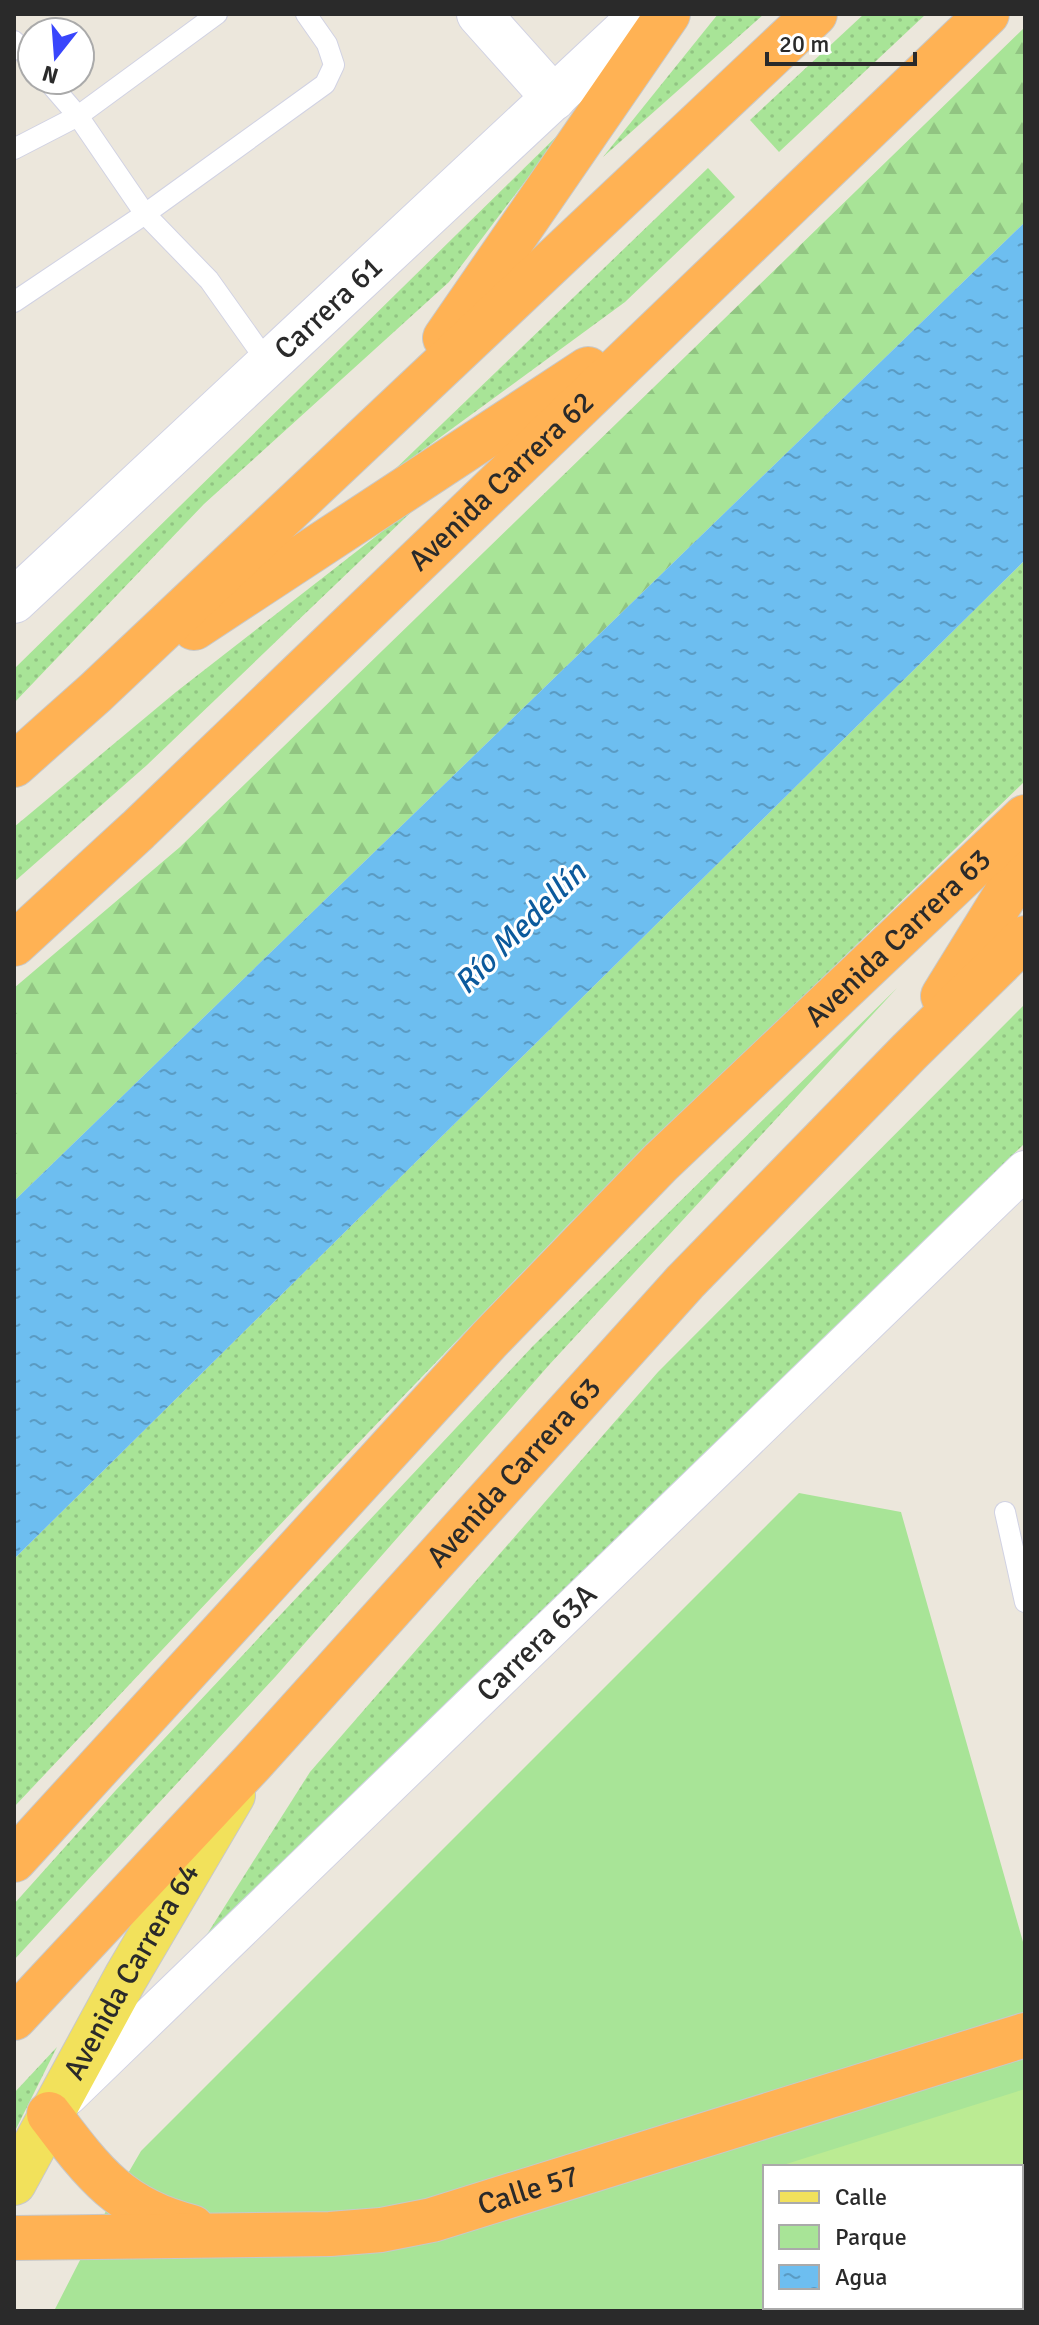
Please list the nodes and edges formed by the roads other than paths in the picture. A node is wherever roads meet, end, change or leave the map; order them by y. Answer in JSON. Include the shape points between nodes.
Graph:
{"nodes":[{"id":1,"x":217,"y":14,"type":"edge"},
{"id":2,"x":306,"y":14,"type":"edge"},
{"id":3,"x":479,"y":14,"type":"edge"},
{"id":4,"x":643,"y":14,"type":"edge"},
{"id":5,"x":668,"y":14,"type":"edge"},
{"id":6,"x":815,"y":14,"type":"edge"},
{"id":7,"x":987,"y":14,"type":"edge"},
{"id":8,"x":61,"y":96,"type":"edge"},
{"id":9,"x":554,"y":98,"type":"junction"},
{"id":10,"x":78,"y":116,"type":"junction"},
{"id":11,"x":14,"y":149,"type":"edge"},
{"id":12,"x":145,"y":214,"type":"junction"},
{"id":13,"x":14,"y":302,"type":"edge"},
{"id":14,"x":680,"y":308,"type":"junction"},
{"id":15,"x":268,"y":363,"type":"junction"},
{"id":16,"x":394,"y":412,"type":"junction"},
{"id":17,"x":14,"y":601,"type":"edge"},
{"id":18,"x":95,"y":693,"type":"junction"},
{"id":19,"x":14,"y":765,"type":"edge"},
{"id":20,"x":1025,"y":817,"type":"edge"},
{"id":21,"x":1025,"y":863,"type":"edge"},
{"id":22,"x":1025,"y":938,"type":"edge"},
{"id":23,"x":14,"y":944,"type":"edge"},
{"id":24,"x":909,"y":1052,"type":"junction"},
{"id":25,"x":1025,"y":1170,"type":"edge"},
{"id":26,"x":1005,"y":1512,"type":"dead end"},
{"id":27,"x":1025,"y":1602,"type":"edge"},
{"id":28,"x":252,"y":1763,"type":"junction"},
{"id":29,"x":14,"y":1860,"type":"edge"},
{"id":30,"x":14,"y":2018,"type":"edge"},
{"id":31,"x":1025,"y":2035,"type":"edge"},
{"id":32,"x":49,"y":2114,"type":"junction"},
{"id":33,"x":14,"y":2183,"type":"edge"},
{"id":34,"x":229,"y":2237,"type":"junction"},
{"id":35,"x":14,"y":2238,"type":"edge"}],
"edges":[{"from":1,"to":10,"type":"lane"},
{"from":2,"to":12,"type":"lane","via":[[334,65],[325,84]]},
{"from":3,"to":9,"type":"street"},
{"from":4,"to":9,"type":"street","name":"Carrera 61"},
{"from":5,"to":16,"type":"highway"},
{"from":6,"to":16,"type":"highway"},
{"from":7,"to":14,"type":"highway","name":"Avenida Carrera 62"},
{"from":8,"to":10,"type":"lane"},
{"from":9,"to":15,"type":"street","name":"Carrera 61"},
{"from":10,"to":11,"type":"lane"},
{"from":10,"to":12,"type":"lane"},
{"from":12,"to":13,"type":"lane"},
{"from":12,"to":15,"type":"lane","via":[[209,280]]},
{"from":14,"to":18,"type":"highway"},
{"from":14,"to":23,"type":"highway","name":"Avenida Carrera 62"},
{"from":15,"to":17,"type":"street","name":"Carrera 61"},
{"from":16,"to":18,"type":"highway"},
{"from":18,"to":19,"type":"highway"},
{"from":20,"to":29,"type":"highway","name":"Avenida Carrera 63","via":[[660,1163],[489,1340]]},
{"from":21,"to":24,"type":"highway"},
{"from":22,"to":24,"type":"highway","name":"Avenida Carrera 63"},
{"from":24,"to":28,"type":"highway","name":"Avenida Carrera 63","via":[[685,1282]]},
{"from":25,"to":32,"type":"street","name":"Carrera 63A"},
{"from":26,"to":27,"type":"lane"},
{"from":28,"to":30,"type":"highway","name":"Avenida Carrera 63"},
{"from":28,"to":32,"type":"main road","name":"Avenida Carrera 64"},
{"from":31,"to":34,"type":"highway","name":"Calle 57","via":[[432,2220],[355,2232]]},
{"from":32,"to":33,"type":"main road","name":"Avenida Carrera 64"},
{"from":32,"to":34,"type":"highway","via":[[102,2180],[129,2203],[165,2221]]},
{"from":34,"to":35,"type":"highway","name":"Calle 57"}]}
